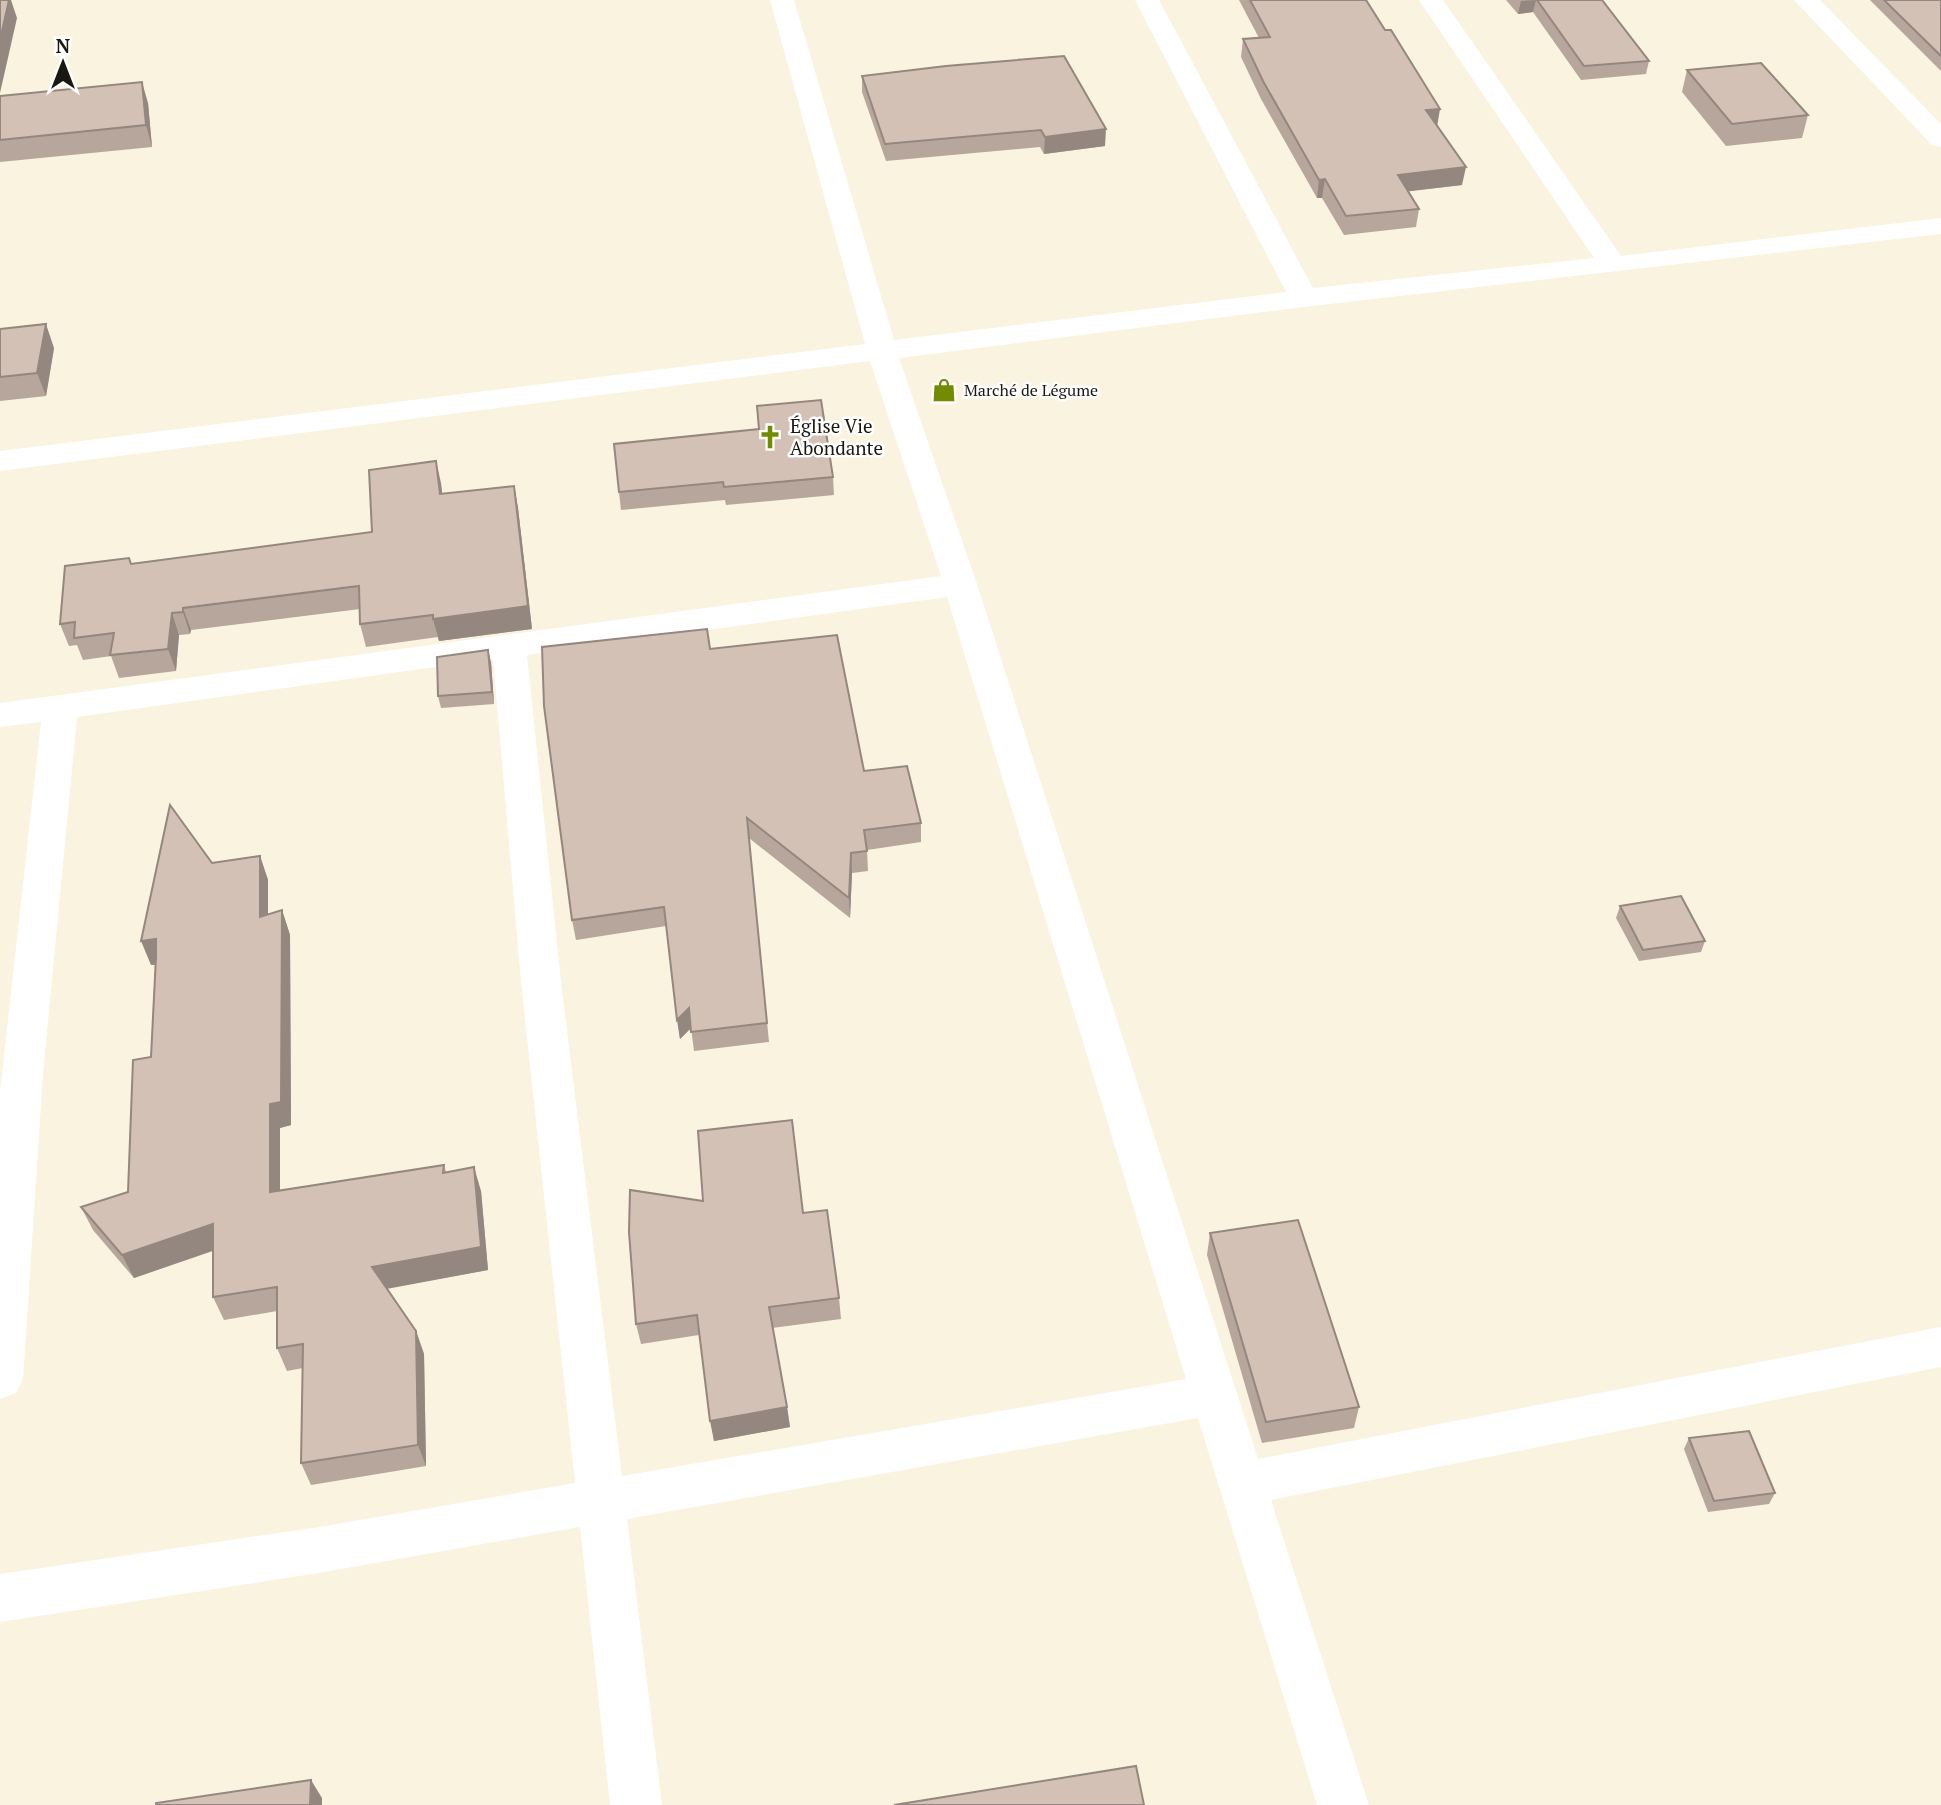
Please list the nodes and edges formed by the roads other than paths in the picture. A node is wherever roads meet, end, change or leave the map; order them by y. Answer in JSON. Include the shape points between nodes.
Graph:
{"nodes":[{"id":1,"x":782,"y":0,"type":"edge"},
{"id":2,"x":1147,"y":0,"type":"edge"},
{"id":3,"x":1431,"y":0,"type":"edge"},
{"id":4,"x":1806,"y":0,"type":"edge"},
{"id":5,"x":1941,"y":139,"type":"edge"},
{"id":6,"x":1941,"y":226,"type":"edge"},
{"id":7,"x":1613,"y":265,"type":"junction"},
{"id":8,"x":1304,"y":298,"type":"junction"},
{"id":9,"x":882,"y":352,"type":"junction"},
{"id":10,"x":0,"y":461,"type":"edge"},
{"id":11,"x":960,"y":584,"type":"junction"},
{"id":12,"x":509,"y":646,"type":"junction"},
{"id":13,"x":60,"y":706,"type":"junction"},
{"id":14,"x":0,"y":715,"type":"edge"},
{"id":15,"x":1941,"y":1347,"type":"edge"},
{"id":16,"x":0,"y":1379,"type":"edge"},
{"id":17,"x":1214,"y":1395,"type":"junction"},
{"id":18,"x":1243,"y":1484,"type":"junction"},
{"id":19,"x":603,"y":1503,"type":"junction"},
{"id":20,"x":0,"y":1598,"type":"edge"},
{"id":21,"x":636,"y":1805,"type":"edge"},
{"id":22,"x":1343,"y":1805,"type":"edge"}],
"edges":[{"from":1,"to":9,"type":"street"},
{"from":2,"to":8,"type":"street"},
{"from":3,"to":7,"type":"street"},
{"from":4,"to":5,"type":"street"},
{"from":6,"to":7,"type":"street"},
{"from":7,"to":8,"type":"street"},
{"from":8,"to":9,"type":"street"},
{"from":9,"to":10,"type":"street"},
{"from":9,"to":11,"type":"street"},
{"from":11,"to":12,"type":"street"},
{"from":11,"to":17,"type":"street"},
{"from":12,"to":13,"type":"street"},
{"from":12,"to":19,"type":"street","via":[[541,982]]},
{"from":13,"to":14,"type":"street"},
{"from":13,"to":16,"type":"street","via":[[22,1074]]},
{"from":15,"to":18,"type":"street"},
{"from":17,"to":18,"type":"street"},
{"from":17,"to":19,"type":"street"},
{"from":18,"to":22,"type":"street"},
{"from":19,"to":20,"type":"street"},
{"from":19,"to":21,"type":"street"}]}
